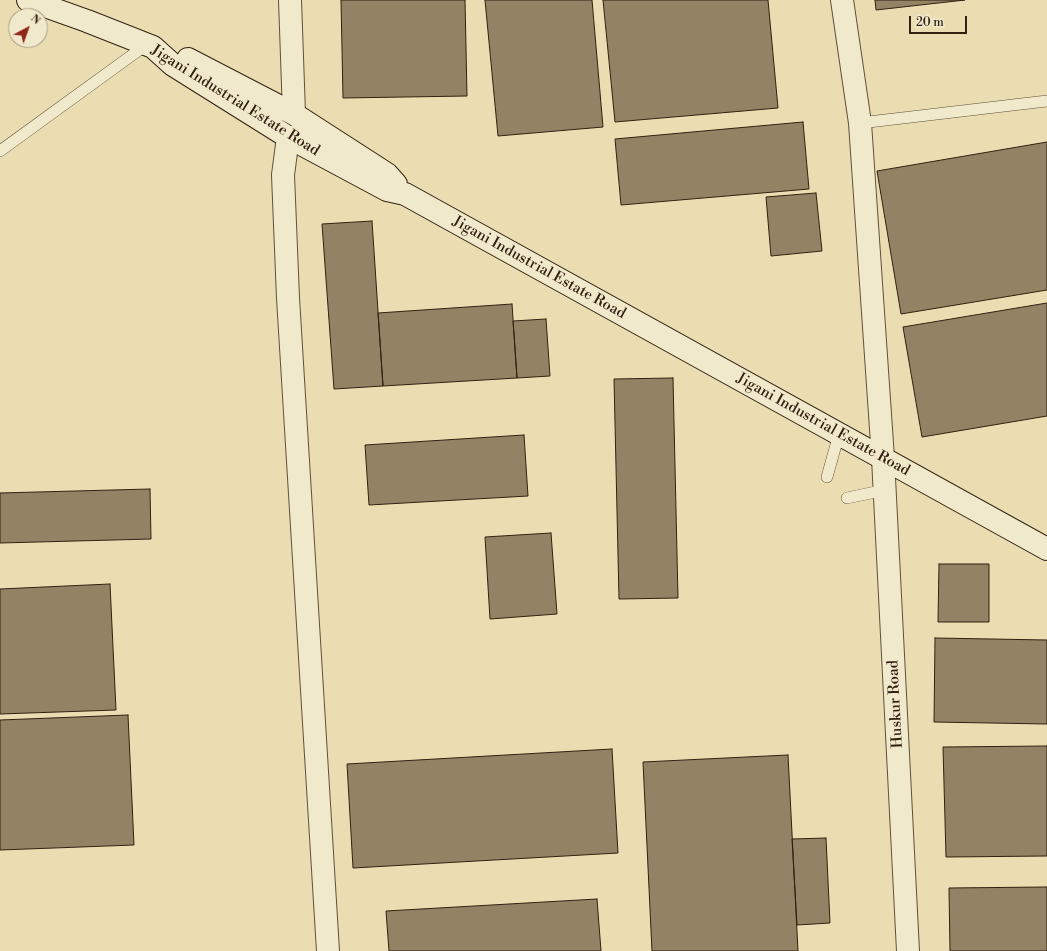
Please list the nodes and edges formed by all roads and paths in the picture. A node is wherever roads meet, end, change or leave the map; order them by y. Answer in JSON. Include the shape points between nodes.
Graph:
{"nodes":[{"id":1,"x":28,"y":0,"type":"edge"},
{"id":2,"x":290,"y":0,"type":"edge"},
{"id":3,"x":842,"y":0,"type":"edge"},
{"id":4,"x":149,"y":46,"type":"junction"},
{"id":5,"x":1047,"y":101,"type":"edge"},
{"id":6,"x":294,"y":114,"type":"junction"},
{"id":7,"x":860,"y":123,"type":"junction"},
{"id":8,"x":288,"y":137,"type":"junction"},
{"id":9,"x":0,"y":151,"type":"edge"},
{"id":10,"x":405,"y":194,"type":"junction"},
{"id":11,"x":839,"y":434,"type":"junction"},
{"id":12,"x":883,"y":458,"type":"junction"},
{"id":13,"x":827,"y":477,"type":"dead end"},
{"id":14,"x":885,"y":490,"type":"junction"},
{"id":15,"x":847,"y":498,"type":"dead end"},
{"id":16,"x":1047,"y":549,"type":"edge"},
{"id":17,"x":328,"y":951,"type":"edge"},
{"id":18,"x":908,"y":951,"type":"edge"}],
"edges":[{"from":1,"to":4,"type":"street","name":"Jigani Industrial Estate Road","via":[[87,20]]},
{"from":2,"to":6,"type":"street"},
{"from":3,"to":7,"type":"street","name":"Huskur Road"},
{"from":4,"to":6,"type":"street","via":[[181,56]]},
{"from":4,"to":8,"type":"street","name":"Jigani Industrial Estate Road","via":[[173,65]]},
{"from":4,"to":9,"type":"lane"},
{"from":5,"to":7,"type":"lane"},
{"from":6,"to":10,"type":"street","via":[[387,174]]},
{"from":7,"to":12,"type":"street","name":"Huskur Road"},
{"from":8,"to":10,"type":"street","name":"Jigani Industrial Estate Road","via":[[387,190]]},
{"from":8,"to":17,"type":"street","via":[[283,175],[288,291]]},
{"from":10,"to":11,"type":"street","name":"Jigani Industrial Estate Road"},
{"from":11,"to":12,"type":"street","name":"Jigani Industrial Estate Road"},
{"from":11,"to":13,"type":"lane"},
{"from":12,"to":14,"type":"street","name":"Huskur Road"},
{"from":12,"to":16,"type":"street","name":"Jigani Industrial Estate Road"},
{"from":14,"to":15,"type":"lane"},
{"from":14,"to":18,"type":"street","name":"Huskur Road"}]}
